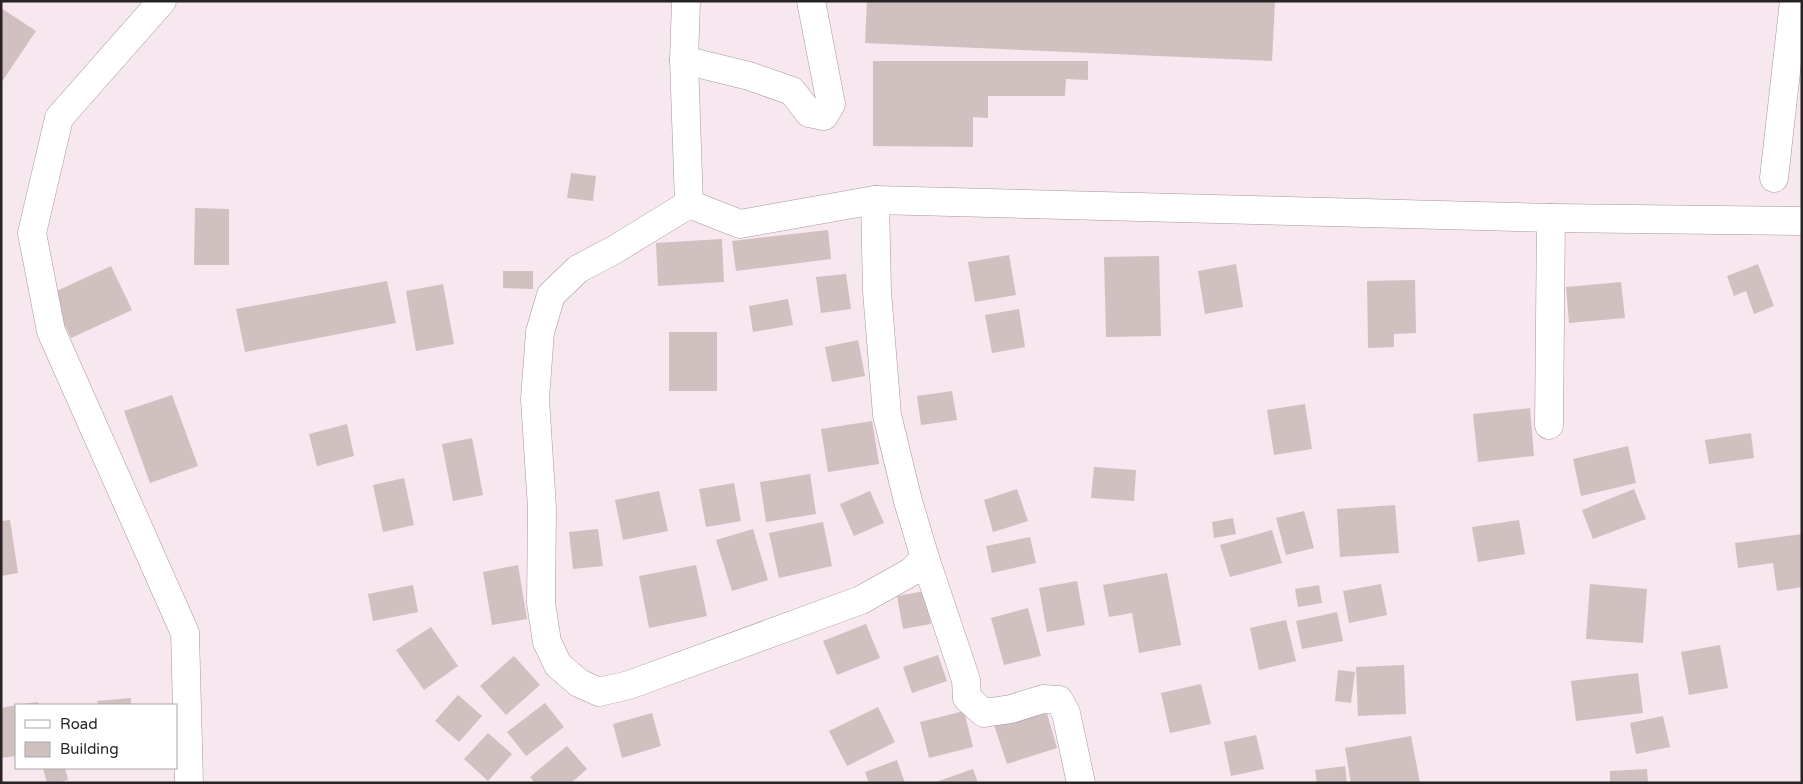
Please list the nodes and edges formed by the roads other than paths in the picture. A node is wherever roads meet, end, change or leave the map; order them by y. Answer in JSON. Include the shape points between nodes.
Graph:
{"nodes":[{"id":1,"x":162,"y":1,"type":"edge"},
{"id":2,"x":686,"y":1,"type":"edge"},
{"id":3,"x":811,"y":1,"type":"edge"},
{"id":4,"x":1794,"y":1,"type":"edge"},
{"id":5,"x":684,"y":60,"type":"junction"},
{"id":6,"x":1774,"y":178,"type":"dead end"},
{"id":7,"x":875,"y":200,"type":"junction"},
{"id":8,"x":689,"y":204,"type":"junction"},
{"id":9,"x":1551,"y":218,"type":"junction"},
{"id":10,"x":1802,"y":221,"type":"edge"},
{"id":11,"x":1549,"y":425,"type":"dead end"},
{"id":12,"x":926,"y":558,"type":"junction"},
{"id":13,"x":189,"y":783,"type":"edge"},
{"id":14,"x":1081,"y":783,"type":"edge"}],
"edges":[{"from":1,"to":13,"type":"street","via":[[60,118],[32,233],[51,331],[185,633]]},
{"from":2,"to":5,"type":"street"},
{"from":3,"to":5,"type":"street","via":[[831,104],[824,116],[809,113],[792,91],[749,76]]},
{"from":4,"to":6,"type":"street"},
{"from":5,"to":8,"type":"street"},
{"from":7,"to":8,"type":"street","via":[[740,224]]},
{"from":7,"to":9,"type":"street"},
{"from":7,"to":12,"type":"street","via":[[877,291],[887,414]]},
{"from":8,"to":12,"type":"street","via":[[578,269],[551,295],[540,332],[535,399],[542,508],[541,602],[548,642],[558,665],[578,683],[599,692],[629,685],[861,600],[911,572]]},
{"from":9,"to":10,"type":"street"},
{"from":9,"to":11,"type":"street"},
{"from":12,"to":14,"type":"street","via":[[966,680],[967,698],[984,713],[1044,699],[1059,700],[1066,713]]}]}
